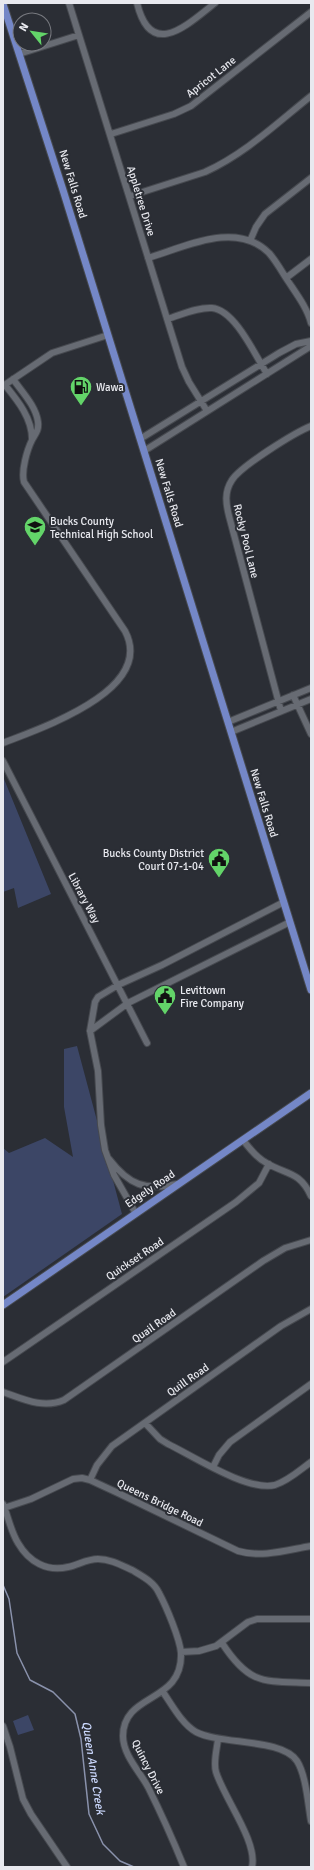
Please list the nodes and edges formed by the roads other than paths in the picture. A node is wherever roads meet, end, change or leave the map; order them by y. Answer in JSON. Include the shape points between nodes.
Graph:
{"nodes":[{"id":1,"x":69,"y":3,"type":"edge"},
{"id":2,"x":137,"y":3,"type":"edge"},
{"id":3,"x":214,"y":3,"type":"edge"},
{"id":4,"x":3,"y":4,"type":"edge"},
{"id":5,"x":311,"y":12,"type":"edge"},
{"id":6,"x":79,"y":34,"type":"junction"},
{"id":7,"x":19,"y":54,"type":"junction"},
{"id":8,"x":311,"y":96,"type":"edge"},
{"id":9,"x":111,"y":134,"type":"junction"},
{"id":10,"x":311,"y":178,"type":"edge"},
{"id":11,"x":130,"y":196,"type":"junction"},
{"id":12,"x":250,"y":241,"type":"junction"},
{"id":13,"x":148,"y":258,"type":"junction"},
{"id":14,"x":311,"y":259,"type":"edge"},
{"id":15,"x":286,"y":278,"type":"junction"},
{"id":16,"x":167,"y":320,"type":"junction"},
{"id":17,"x":311,"y":323,"type":"edge"},
{"id":18,"x":108,"y":335,"type":"junction"},
{"id":19,"x":311,"y":341,"type":"edge"},
{"id":20,"x":311,"y":346,"type":"edge"},
{"id":21,"x":261,"y":364,"type":"junction"},
{"id":22,"x":267,"y":374,"type":"junction"},
{"id":23,"x":13,"y":379,"type":"junction"},
{"id":24,"x":4,"y":385,"type":"edge"},
{"id":25,"x":201,"y":402,"type":"junction"},
{"id":26,"x":207,"y":411,"type":"junction"},
{"id":27,"x":311,"y":426,"type":"edge"},
{"id":28,"x":32,"y":439,"type":"junction"},
{"id":29,"x":140,"y":439,"type":"junction"},
{"id":30,"x":144,"y":451,"type":"junction"},
{"id":31,"x":311,"y":688,"type":"edge"},
{"id":32,"x":292,"y":696,"type":"junction"},
{"id":33,"x":311,"y":699,"type":"edge"},
{"id":34,"x":278,"y":701,"type":"junction"},
{"id":35,"x":296,"y":705,"type":"junction"},
{"id":36,"x":281,"y":712,"type":"junction"},
{"id":37,"x":228,"y":722,"type":"junction"},
{"id":38,"x":231,"y":732,"type":"junction"},
{"id":39,"x":311,"y":734,"type":"edge"},
{"id":40,"x":3,"y":743,"type":"edge"},
{"id":41,"x":3,"y":761,"type":"edge"},
{"id":42,"x":284,"y":902,"type":"junction"},
{"id":43,"x":290,"y":922,"type":"junction"},
{"id":44,"x":118,"y":985,"type":"junction"},
{"id":45,"x":311,"y":990,"type":"edge"},
{"id":46,"x":128,"y":1003,"type":"junction"},
{"id":47,"x":90,"y":1031,"type":"junction"},
{"id":48,"x":148,"y":1043,"type":"dead end"},
{"id":49,"x":311,"y":1093,"type":"edge"},
{"id":50,"x":243,"y":1140,"type":"junction"},
{"id":51,"x":106,"y":1155,"type":"junction"},
{"id":52,"x":269,"y":1164,"type":"junction"},
{"id":53,"x":177,"y":1184,"type":"junction"},
{"id":54,"x":311,"y":1196,"type":"edge"},
{"id":55,"x":135,"y":1212,"type":"junction"},
{"id":56,"x":311,"y":1240,"type":"edge"},
{"id":57,"x":3,"y":1305,"type":"edge"},
{"id":58,"x":311,"y":1309,"type":"edge"},
{"id":59,"x":3,"y":1362,"type":"edge"},
{"id":60,"x":311,"y":1384,"type":"edge"},
{"id":61,"x":3,"y":1392,"type":"edge"},
{"id":62,"x":145,"y":1422,"type":"junction"},
{"id":63,"x":311,"y":1462,"type":"edge"},
{"id":64,"x":213,"y":1467,"type":"junction"},
{"id":65,"x":90,"y":1480,"type":"junction"},
{"id":66,"x":4,"y":1506,"type":"edge"},
{"id":67,"x":311,"y":1546,"type":"edge"},
{"id":68,"x":311,"y":1619,"type":"edge"},
{"id":69,"x":222,"y":1643,"type":"junction"},
{"id":70,"x":181,"y":1652,"type":"junction"},
{"id":71,"x":311,"y":1683,"type":"edge"},
{"id":72,"x":163,"y":1692,"type":"junction"},
{"id":73,"x":3,"y":1726,"type":"edge"},
{"id":74,"x":218,"y":1738,"type":"junction"},
{"id":75,"x":311,"y":1821,"type":"edge"},
{"id":76,"x":67,"y":1867,"type":"edge"},
{"id":77,"x":184,"y":1867,"type":"edge"},
{"id":78,"x":252,"y":1867,"type":"edge"}],
"edges":[{"from":1,"to":6,"type":"street","name":"Appletree Drive"},
{"from":2,"to":3,"type":"street","via":[[146,25],[155,32],[173,34]]},
{"from":4,"to":7,"type":"main road","name":"New Falls Road"},
{"from":5,"to":9,"type":"street","name":"Apricot Lane","via":[[191,106]]},
{"from":6,"to":7,"type":"street"},
{"from":6,"to":9,"type":"street","name":"Appletree Drive"},
{"from":7,"to":18,"type":"main road","name":"New Falls Road"},
{"from":8,"to":11,"type":"street","via":[[217,167]]},
{"from":9,"to":11,"type":"street","name":"Appletree Drive"},
{"from":10,"to":12,"type":"street","via":[[265,214]]},
{"from":11,"to":13,"type":"street","name":"Appletree Drive"},
{"from":12,"to":13,"type":"street","via":[[237,237],[219,237]]},
{"from":12,"to":15,"type":"street","via":[[269,253]]},
{"from":13,"to":16,"type":"street","name":"Appletree Drive"},
{"from":14,"to":15,"type":"street"},
{"from":15,"to":17,"type":"street"},
{"from":16,"to":21,"type":"street","via":[[203,308],[224,311],[235,321]]},
{"from":16,"to":25,"type":"street","name":"Appletree Drive","via":[[188,382]]},
{"from":18,"to":23,"type":"street","via":[[52,353]]},
{"from":18,"to":29,"type":"main road","name":"New Falls Road"},
{"from":19,"to":21,"type":"street","via":[[296,344]]},
{"from":20,"to":22,"type":"street"},
{"from":21,"to":22,"type":"street"},
{"from":21,"to":25,"type":"street"},
{"from":22,"to":26,"type":"street"},
{"from":23,"to":24,"type":"street"},
{"from":23,"to":28,"type":"street","via":[[36,416],[38,429]]},
{"from":24,"to":28,"type":"street","via":[[26,414]]},
{"from":25,"to":26,"type":"street","name":"Appletree Drive"},
{"from":25,"to":29,"type":"street"},
{"from":26,"to":30,"type":"street"},
{"from":27,"to":34,"type":"street","name":"Rocky Pool Lane","via":[[238,473],[229,486],[226,499],[228,516]]},
{"from":28,"to":40,"type":"street","via":[[22,478],[30,494],[124,631],[130,652],[121,676],[94,702],[70,716]]},
{"from":29,"to":30,"type":"main road","name":"New Falls Road"},
{"from":30,"to":37,"type":"main road","name":"New Falls Road"},
{"from":31,"to":32,"type":"street"},
{"from":32,"to":34,"type":"street"},
{"from":32,"to":35,"type":"street"},
{"from":33,"to":35,"type":"street"},
{"from":34,"to":36,"type":"street","name":"Rocky Pool Lane"},
{"from":34,"to":37,"type":"street"},
{"from":35,"to":36,"type":"street"},
{"from":35,"to":39,"type":"street"},
{"from":36,"to":38,"type":"street"},
{"from":37,"to":38,"type":"main road","name":"New Falls Road"},
{"from":38,"to":42,"type":"main road","name":"New Falls Road"},
{"from":41,"to":44,"type":"street","name":"Library Way"},
{"from":42,"to":43,"type":"main road","name":"New Falls Road"},
{"from":42,"to":44,"type":"street"},
{"from":43,"to":45,"type":"main road","name":"New Falls Road"},
{"from":43,"to":46,"type":"street"},
{"from":44,"to":46,"type":"street","name":"Library Way"},
{"from":44,"to":47,"type":"street","via":[[98,997]]},
{"from":46,"to":47,"type":"street"},
{"from":46,"to":48,"type":"street","name":"Library Way"},
{"from":47,"to":51,"type":"street","via":[[98,1071],[101,1125]]},
{"from":49,"to":50,"type":"main road","name":"Edgely Road"},
{"from":50,"to":52,"type":"street","via":[[254,1153]]},
{"from":50,"to":53,"type":"main road","name":"Edgely Road"},
{"from":51,"to":53,"type":"street","via":[[118,1170],[137,1184],[155,1188]]},
{"from":51,"to":55,"type":"street","via":[[119,1185]]},
{"from":52,"to":54,"type":"street","via":[[298,1177]]},
{"from":52,"to":59,"type":"street","name":"Quickset Road","via":[[259,1183],[236,1202]]},
{"from":53,"to":55,"type":"main road","name":"Edgely Road"},
{"from":55,"to":57,"type":"main road","name":"Edgely Road"},
{"from":56,"to":61,"type":"street","name":"Quail Road","via":[[285,1248],[263,1261],[64,1400],[39,1404]]},
{"from":58,"to":62,"type":"street","name":"Quill Road","via":[[281,1326]]},
{"from":60,"to":64,"type":"street","via":[[230,1442]]},
{"from":62,"to":64,"type":"street","via":[[160,1439]]},
{"from":62,"to":65,"type":"street","name":"Quill Road","via":[[102,1456]]},
{"from":63,"to":64,"type":"street","via":[[280,1483],[263,1486],[247,1483]]},
{"from":65,"to":66,"type":"street","name":"Queens Bridge Road","via":[[72,1479],[31,1499]]},
{"from":65,"to":67,"type":"street","name":"Queens Bridge Road","via":[[238,1551],[265,1554]]},
{"from":66,"to":70,"type":"street","name":"Quincy Drive","via":[[17,1542],[30,1558],[39,1564],[59,1568],[88,1560],[104,1560],[118,1564],[146,1579],[159,1593]]},
{"from":68,"to":69,"type":"street","via":[[257,1619],[237,1630]]},
{"from":69,"to":70,"type":"street","via":[[199,1651]]},
{"from":69,"to":71,"type":"street","via":[[236,1664],[251,1676],[276,1682]]},
{"from":70,"to":72,"type":"street","name":"Quincy Drive","via":[[178,1672]]},
{"from":72,"to":74,"type":"street","via":[[193,1730]]},
{"from":72,"to":77,"type":"street","name":"Quincy Drive","via":[[140,1704],[130,1714],[124,1725],[123,1738]]},
{"from":73,"to":76,"type":"street","via":[[23,1799]]},
{"from":74,"to":75,"type":"street","via":[[268,1746],[292,1755],[300,1767]]},
{"from":74,"to":78,"type":"street","via":[[216,1772],[249,1843],[253,1856]]}]}
